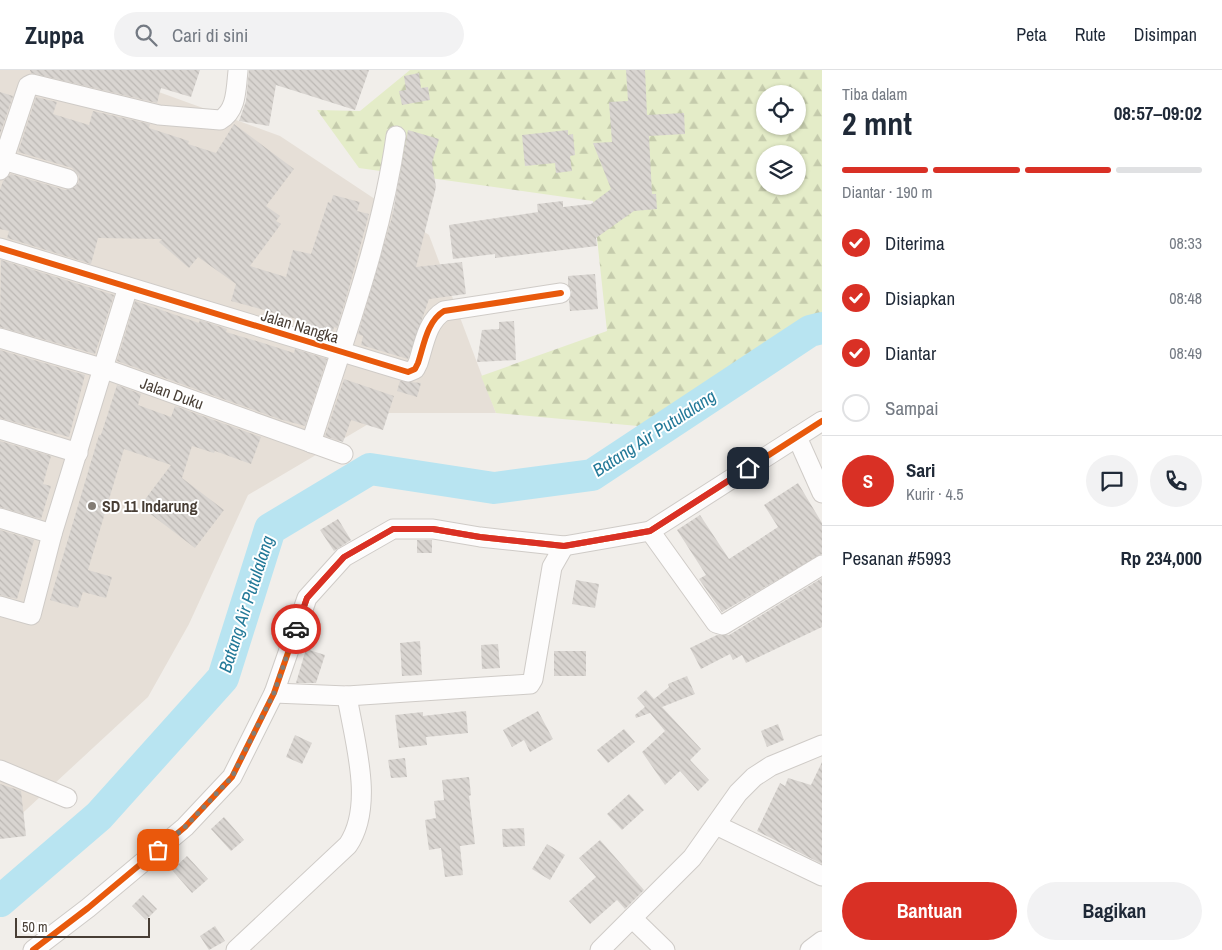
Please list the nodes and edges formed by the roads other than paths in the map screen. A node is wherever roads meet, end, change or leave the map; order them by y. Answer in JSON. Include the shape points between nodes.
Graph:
{"nodes":[{"id":1,"x":238,"y":71,"type":"edge"},
{"id":2,"x":396,"y":136,"type":"dead end"},
{"id":3,"x":1,"y":163,"type":"edge"},
{"id":4,"x":68,"y":180,"type":"dead end"},
{"id":5,"x":0,"y":248,"type":"edge"},
{"id":6,"x":128,"y":287,"type":"junction"},
{"id":7,"x":561,"y":293,"type":"dead end"},
{"id":8,"x":0,"y":338,"type":"edge"},
{"id":9,"x":340,"y":352,"type":"junction"},
{"id":10,"x":104,"y":369,"type":"junction"},
{"id":11,"x":822,"y":421,"type":"edge"},
{"id":12,"x":0,"y":428,"type":"edge"},
{"id":13,"x":798,"y":437,"type":"junction"},
{"id":14,"x":311,"y":444,"type":"junction"},
{"id":15,"x":78,"y":453,"type":"junction"},
{"id":16,"x":343,"y":454,"type":"dead end"},
{"id":17,"x":822,"y":493,"type":"edge"},
{"id":18,"x":0,"y":518,"type":"edge"},
{"id":19,"x":650,"y":531,"type":"junction"},
{"id":20,"x":52,"y":534,"type":"junction"},
{"id":21,"x":564,"y":546,"type":"junction"},
{"id":22,"x":822,"y":565,"type":"edge"},
{"id":23,"x":0,"y":606,"type":"edge"},
{"id":24,"x":274,"y":693,"type":"junction"},
{"id":25,"x":347,"y":696,"type":"junction"},
{"id":26,"x":822,"y":745,"type":"edge"},
{"id":27,"x":0,"y":770,"type":"edge"},
{"id":28,"x":67,"y":798,"type":"dead end"},
{"id":29,"x":716,"y":825,"type":"junction"},
{"id":30,"x":822,"y":876,"type":"edge"},
{"id":31,"x":632,"y":918,"type":"junction"},
{"id":32,"x":822,"y":941,"type":"edge"},
{"id":33,"x":33,"y":950,"type":"edge"},
{"id":34,"x":236,"y":950,"type":"edge"},
{"id":35,"x":600,"y":950,"type":"edge"},
{"id":36,"x":665,"y":950,"type":"edge"},
{"id":37,"x":810,"y":950,"type":"edge"}],
"edges":[{"from":1,"to":3,"type":"street","via":[[233,105],[228,116],[220,120],[159,115],[32,84],[28,86]]},
{"from":2,"to":9,"type":"street","via":[[389,183],[371,255]]},
{"from":3,"to":4,"type":"street"},
{"from":5,"to":6,"type":"street","name":"Jalan Nangka"},
{"from":6,"to":9,"type":"street","name":"Jalan Nangka"},
{"from":6,"to":10,"type":"street"},
{"from":7,"to":9,"type":"street","name":"Jalan Nangka","via":[[444,311],[436,315],[415,370],[408,372]]},
{"from":8,"to":10,"type":"street","name":"Jalan Duku"},
{"from":9,"to":14,"type":"street"},
{"from":10,"to":14,"type":"street","name":"Jalan Duku"},
{"from":10,"to":15,"type":"street"},
{"from":11,"to":13,"type":"street"},
{"from":12,"to":15,"type":"street"},
{"from":13,"to":17,"type":"street"},
{"from":13,"to":19,"type":"street"},
{"from":14,"to":16,"type":"street","name":"Jalan Duku"},
{"from":15,"to":20,"type":"street"},
{"from":18,"to":20,"type":"street"},
{"from":19,"to":21,"type":"street"},
{"from":19,"to":22,"type":"street","via":[[716,622],[723,625]]},
{"from":20,"to":23,"type":"street","via":[[31,615]]},
{"from":21,"to":24,"type":"street","via":[[433,529],[393,529],[344,557],[307,598]]},
{"from":21,"to":25,"type":"street","via":[[552,567],[530,684]]},
{"from":24,"to":25,"type":"street"},
{"from":24,"to":33,"type":"street","via":[[232,777],[192,820],[96,902]]},
{"from":25,"to":34,"type":"street","via":[[361,782],[361,816],[356,832],[348,845]]},
{"from":26,"to":29,"type":"street","via":[[771,766],[754,777]]},
{"from":27,"to":28,"type":"street"},
{"from":29,"to":30,"type":"street"},
{"from":29,"to":31,"type":"street","via":[[692,858]]},
{"from":31,"to":35,"type":"street"},
{"from":31,"to":36,"type":"street"},
{"from":32,"to":37,"type":"street"}]}
